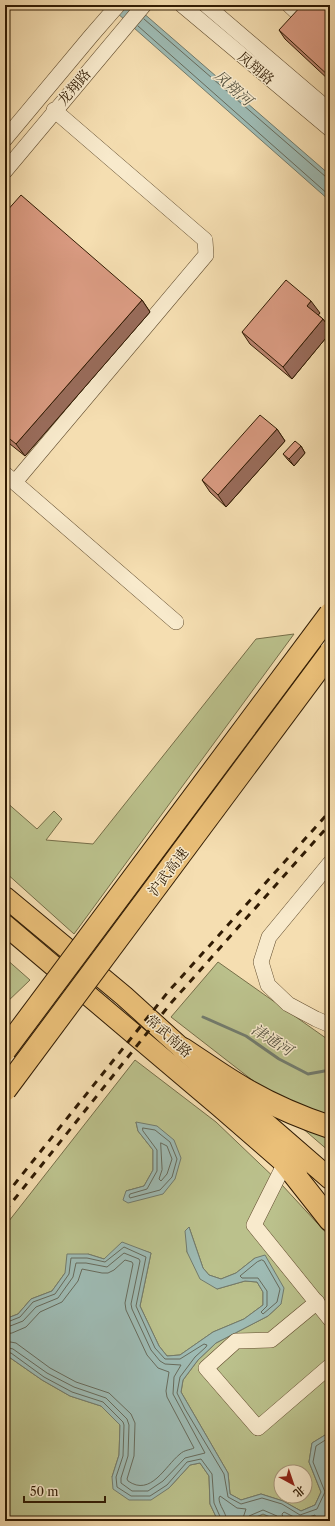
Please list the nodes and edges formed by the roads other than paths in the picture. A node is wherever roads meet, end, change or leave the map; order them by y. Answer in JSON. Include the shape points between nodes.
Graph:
{"nodes":[{"id":1,"x":144,"y":5,"type":"edge"},
{"id":2,"x":182,"y":5,"type":"edge"},
{"id":3,"x":206,"y":5,"type":"edge"},
{"id":4,"x":289,"y":5,"type":"edge"},
{"id":5,"x":115,"y":9,"type":"edge"},
{"id":6,"x":330,"y":43,"type":"edge"},
{"id":7,"x":54,"y":110,"type":"junction"},
{"id":8,"x":330,"y":111,"type":"edge"},
{"id":9,"x":330,"y":130,"type":"edge"},
{"id":10,"x":5,"y":140,"type":"edge"},
{"id":11,"x":5,"y":171,"type":"edge"},
{"id":12,"x":10,"y":478,"type":"edge"},
{"id":13,"x":330,"y":614,"type":"edge"},
{"id":14,"x":176,"y":622,"type":"dead end"},
{"id":15,"x":330,"y":653,"type":"edge"},
{"id":16,"x":330,"y":863,"type":"edge"},
{"id":17,"x":5,"y":897,"type":"edge"},
{"id":18,"x":5,"y":925,"type":"edge"},
{"id":19,"x":330,"y":1025,"type":"edge"},
{"id":20,"x":183,"y":1049,"type":"junction"},
{"id":21,"x":5,"y":1050,"type":"edge"},
{"id":22,"x":5,"y":1090,"type":"edge"},
{"id":23,"x":330,"y":1127,"type":"edge"},
{"id":24,"x":285,"y":1163,"type":"junction"},
{"id":25,"x":330,"y":1179,"type":"edge"},
{"id":26,"x":330,"y":1203,"type":"edge"},
{"id":27,"x":330,"y":1220,"type":"edge"},
{"id":28,"x":317,"y":1302,"type":"junction"},
{"id":29,"x":330,"y":1319,"type":"edge"},
{"id":30,"x":330,"y":1366,"type":"edge"}],
"edges":[{"from":1,"to":7,"type":"street","name":"龙翔路"},
{"from":2,"to":9,"type":"street","name":"凤翔路"},
{"from":3,"to":8,"type":"street","name":"凤翔路"},
{"from":4,"to":6,"type":"street"},
{"from":5,"to":10,"type":"street","name":"龙翔路"},
{"from":7,"to":11,"type":"street","name":"龙翔路"},
{"from":7,"to":12,"type":"street","via":[[205,240],[206,255]]},
{"from":12,"to":14,"type":"street"},
{"from":13,"to":21,"type":"highway","name":"沪武高速","bridge":true},
{"from":15,"to":22,"type":"highway","name":"沪武高速","bridge":true},
{"from":16,"to":19,"type":"street","via":[[269,937],[261,962],[268,985],[288,1004]]},
{"from":17,"to":20,"type":"main road","name":"常武南路"},
{"from":18,"to":24,"type":"main road","name":"常武南路"},
{"from":20,"to":23,"type":"highway","via":[[262,1099]]},
{"from":20,"to":25,"type":"main road","name":"常武南路"},
{"from":24,"to":26,"type":"main road","name":"常武南路"},
{"from":24,"to":27,"type":"highway"},
{"from":24,"to":28,"type":"street","via":[[254,1225]]},
{"from":28,"to":29,"type":"street"},
{"from":28,"to":30,"type":"street","via":[[271,1340],[236,1341],[206,1368],[258,1428]]}]}
